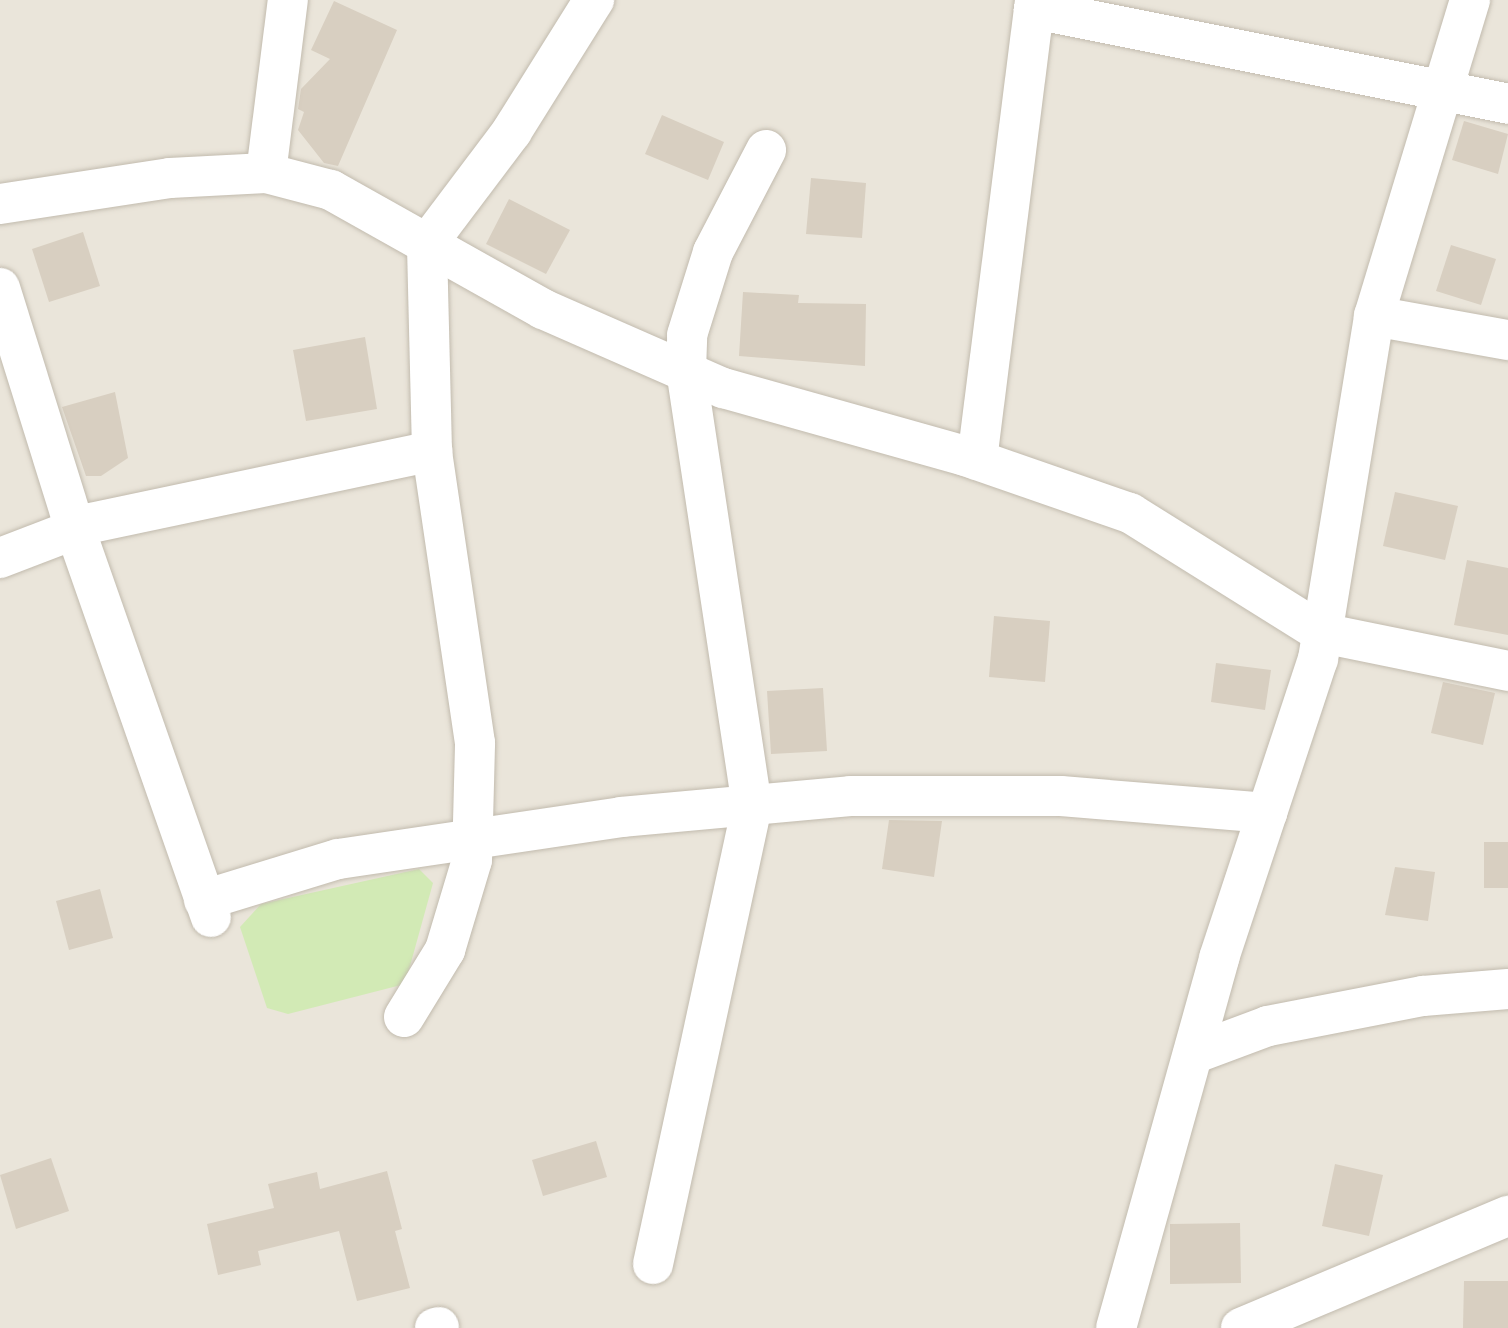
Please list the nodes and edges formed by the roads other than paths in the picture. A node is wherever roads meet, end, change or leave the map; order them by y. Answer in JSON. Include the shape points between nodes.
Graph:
{"nodes":[{"id":1,"x":288,"y":0,"type":"edge"},
{"id":2,"x":594,"y":0,"type":"edge"},
{"id":3,"x":1470,"y":0,"type":"edge"},
{"id":4,"x":1035,"y":4,"type":"edge"},
{"id":5,"x":1444,"y":92,"type":"junction"},
{"id":6,"x":1508,"y":104,"type":"edge"},
{"id":7,"x":766,"y":150,"type":"dead end"},
{"id":8,"x":266,"y":174,"type":"junction"},
{"id":9,"x":0,"y":204,"type":"edge"},
{"id":10,"x":427,"y":244,"type":"junction"},
{"id":11,"x":0,"y":288,"type":"edge"},
{"id":12,"x":1374,"y":316,"type":"junction"},
{"id":13,"x":1508,"y":340,"type":"edge"},
{"id":14,"x":686,"y":372,"type":"junction"},
{"id":15,"x":432,"y":451,"type":"junction"},
{"id":16,"x":977,"y":460,"type":"junction"},
{"id":17,"x":75,"y":529,"type":"junction"},
{"id":18,"x":0,"y":558,"type":"edge"},
{"id":19,"x":1322,"y":633,"type":"junction"},
{"id":20,"x":1508,"y":671,"type":"edge"},
{"id":21,"x":752,"y":806,"type":"junction"},
{"id":22,"x":1267,"y":812,"type":"junction"},
{"id":23,"x":472,"y":840,"type":"junction"},
{"id":24,"x":1508,"y":989,"type":"edge"},
{"id":25,"x":404,"y":1018,"type":"dead end"},
{"id":26,"x":1192,"y":1054,"type":"junction"},
{"id":27,"x":1508,"y":1216,"type":"edge"},
{"id":28,"x":654,"y":1264,"type":"dead end"},
{"id":29,"x":1116,"y":1328,"type":"edge"},
{"id":30,"x":1241,"y":1328,"type":"edge"}],
"edges":[{"from":1,"to":8,"type":"street"},
{"from":2,"to":10,"type":"street","via":[[512,131]]},
{"from":3,"to":5,"type":"street"},
{"from":4,"to":5,"type":"street"},
{"from":4,"to":16,"type":"street"},
{"from":5,"to":6,"type":"street"},
{"from":5,"to":12,"type":"street"},
{"from":7,"to":14,"type":"street","via":[[713,252],[687,335]]},
{"from":8,"to":9,"type":"street","via":[[170,178]]},
{"from":8,"to":10,"type":"street","via":[[331,190]]},
{"from":10,"to":14,"type":"street","via":[[543,309]]},
{"from":10,"to":15,"type":"street"},
{"from":11,"to":17,"type":"street"},
{"from":12,"to":13,"type":"street"},
{"from":12,"to":19,"type":"street"},
{"from":14,"to":16,"type":"street"},
{"from":14,"to":21,"type":"street"},
{"from":15,"to":17,"type":"street"},
{"from":15,"to":23,"type":"street","via":[[474,743]]},
{"from":16,"to":19,"type":"street","via":[[1130,513]]},
{"from":17,"to":18,"type":"street"},
{"from":17,"to":23,"type":"street","via":[[207,909],[338,859]]},
{"from":19,"to":20,"type":"street"},
{"from":19,"to":22,"type":"street"},
{"from":21,"to":22,"type":"street","via":[[850,796],[1061,796]]},
{"from":21,"to":23,"type":"street"},
{"from":21,"to":28,"type":"street"},
{"from":22,"to":26,"type":"street"},
{"from":23,"to":25,"type":"street","via":[[445,950]]},
{"from":24,"to":26,"type":"street","via":[[1423,996],[1268,1026]]},
{"from":26,"to":29,"type":"street"},
{"from":27,"to":30,"type":"street"}]}
